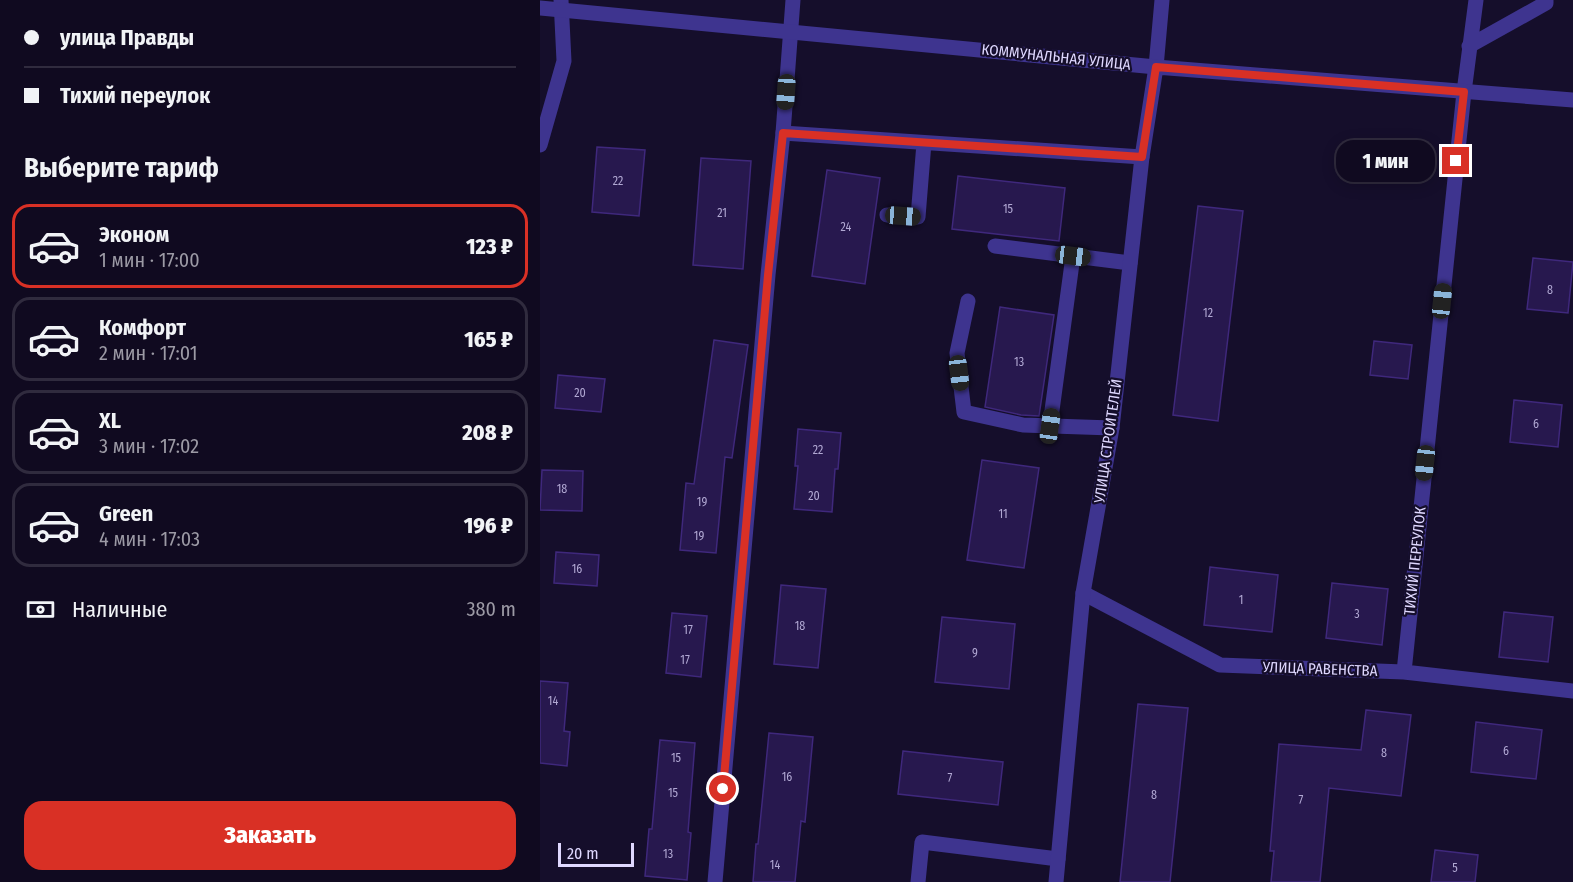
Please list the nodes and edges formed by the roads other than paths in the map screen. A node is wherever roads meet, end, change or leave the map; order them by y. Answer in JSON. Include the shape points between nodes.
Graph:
{"nodes":[{"id":1,"x":793,"y":0,"type":"edge"},
{"id":2,"x":1162,"y":0,"type":"edge"},
{"id":3,"x":1476,"y":0,"type":"edge"},
{"id":4,"x":1546,"y":0,"type":"edge"},
{"id":5,"x":561,"y":5,"type":"edge"},
{"id":6,"x":540,"y":8,"type":"edge"},
{"id":7,"x":790,"y":31,"type":"junction"},
{"id":8,"x":1468,"y":46,"type":"junction"},
{"id":9,"x":1156,"y":67,"type":"junction"},
{"id":10,"x":1464,"y":92,"type":"junction"},
{"id":11,"x":1573,"y":100,"type":"edge"},
{"id":12,"x":783,"y":133,"type":"junction"},
{"id":13,"x":924,"y":143,"type":"junction"},
{"id":14,"x":540,"y":145,"type":"edge"},
{"id":15,"x":1142,"y":157,"type":"junction"},
{"id":16,"x":887,"y":215,"type":"dead end"},
{"id":17,"x":994,"y":246,"type":"dead end"},
{"id":18,"x":1073,"y":256,"type":"junction"},
{"id":19,"x":1130,"y":263,"type":"junction"},
{"id":20,"x":968,"y":301,"type":"dead end"},
{"id":21,"x":1050,"y":426,"type":"junction"},
{"id":22,"x":1112,"y":428,"type":"junction"},
{"id":23,"x":1083,"y":593,"type":"junction"},
{"id":24,"x":1404,"y":672,"type":"junction"},
{"id":25,"x":1573,"y":691,"type":"edge"},
{"id":26,"x":1058,"y":859,"type":"junction"},
{"id":27,"x":715,"y":882,"type":"edge"},
{"id":28,"x":918,"y":882,"type":"edge"},
{"id":29,"x":1056,"y":882,"type":"edge"}],
"edges":[{"from":1,"to":7,"type":"street"},
{"from":2,"to":9,"type":"street","name":"УЛИЦА СТРОИТЕЛЕЙ"},
{"from":3,"to":8,"type":"street","name":"ТИХИЙ ПЕРЕУЛОК"},
{"from":4,"to":8,"type":"street"},
{"from":5,"to":6,"type":"street","name":"КОММУНАЛЬНАЯ УЛИЦА"},
{"from":5,"to":7,"type":"street","name":"КОММУНАЛЬНАЯ УЛИЦА"},
{"from":5,"to":14,"type":"street","via":[[564,61]]},
{"from":7,"to":9,"type":"street","name":"КОММУНАЛЬНАЯ УЛИЦА"},
{"from":7,"to":12,"type":"street"},
{"from":8,"to":10,"type":"street","name":"ТИХИЙ ПЕРЕУЛОК"},
{"from":9,"to":10,"type":"street","name":"КОММУНАЛЬНАЯ УЛИЦА"},
{"from":9,"to":15,"type":"street","name":"УЛИЦА СТРОИТЕЛЕЙ"},
{"from":10,"to":11,"type":"street","name":"КОММУНАЛЬНАЯ УЛИЦА"},
{"from":10,"to":24,"type":"street","name":"ТИХИЙ ПЕРЕУЛОК"},
{"from":12,"to":13,"type":"street"},
{"from":12,"to":27,"type":"street"},
{"from":13,"to":15,"type":"street"},
{"from":13,"to":16,"type":"street","via":[[918,217]]},
{"from":15,"to":19,"type":"street","name":"УЛИЦА СТРОИТЕЛЕЙ"},
{"from":17,"to":18,"type":"street"},
{"from":18,"to":19,"type":"street"},
{"from":18,"to":21,"type":"street"},
{"from":19,"to":22,"type":"street","name":"УЛИЦА СТРОИТЕЛЕЙ"},
{"from":20,"to":21,"type":"street","via":[[957,353],[964,412],[1023,425]]},
{"from":21,"to":22,"type":"street"},
{"from":22,"to":23,"type":"street","name":"УЛИЦА СТРОИТЕЛЕЙ"},
{"from":23,"to":24,"type":"street","name":"УЛИЦА РАВЕНСТВА","via":[[1220,665]]},
{"from":23,"to":26,"type":"street","name":"УЛИЦА СТРОИТЕЛЕЙ"},
{"from":24,"to":25,"type":"street","name":"УЛИЦА РАВЕНСТВА"},
{"from":26,"to":28,"type":"street","via":[[922,842]]},
{"from":26,"to":29,"type":"street","name":"УЛИЦА СТРОИТЕЛЕЙ"}]}
